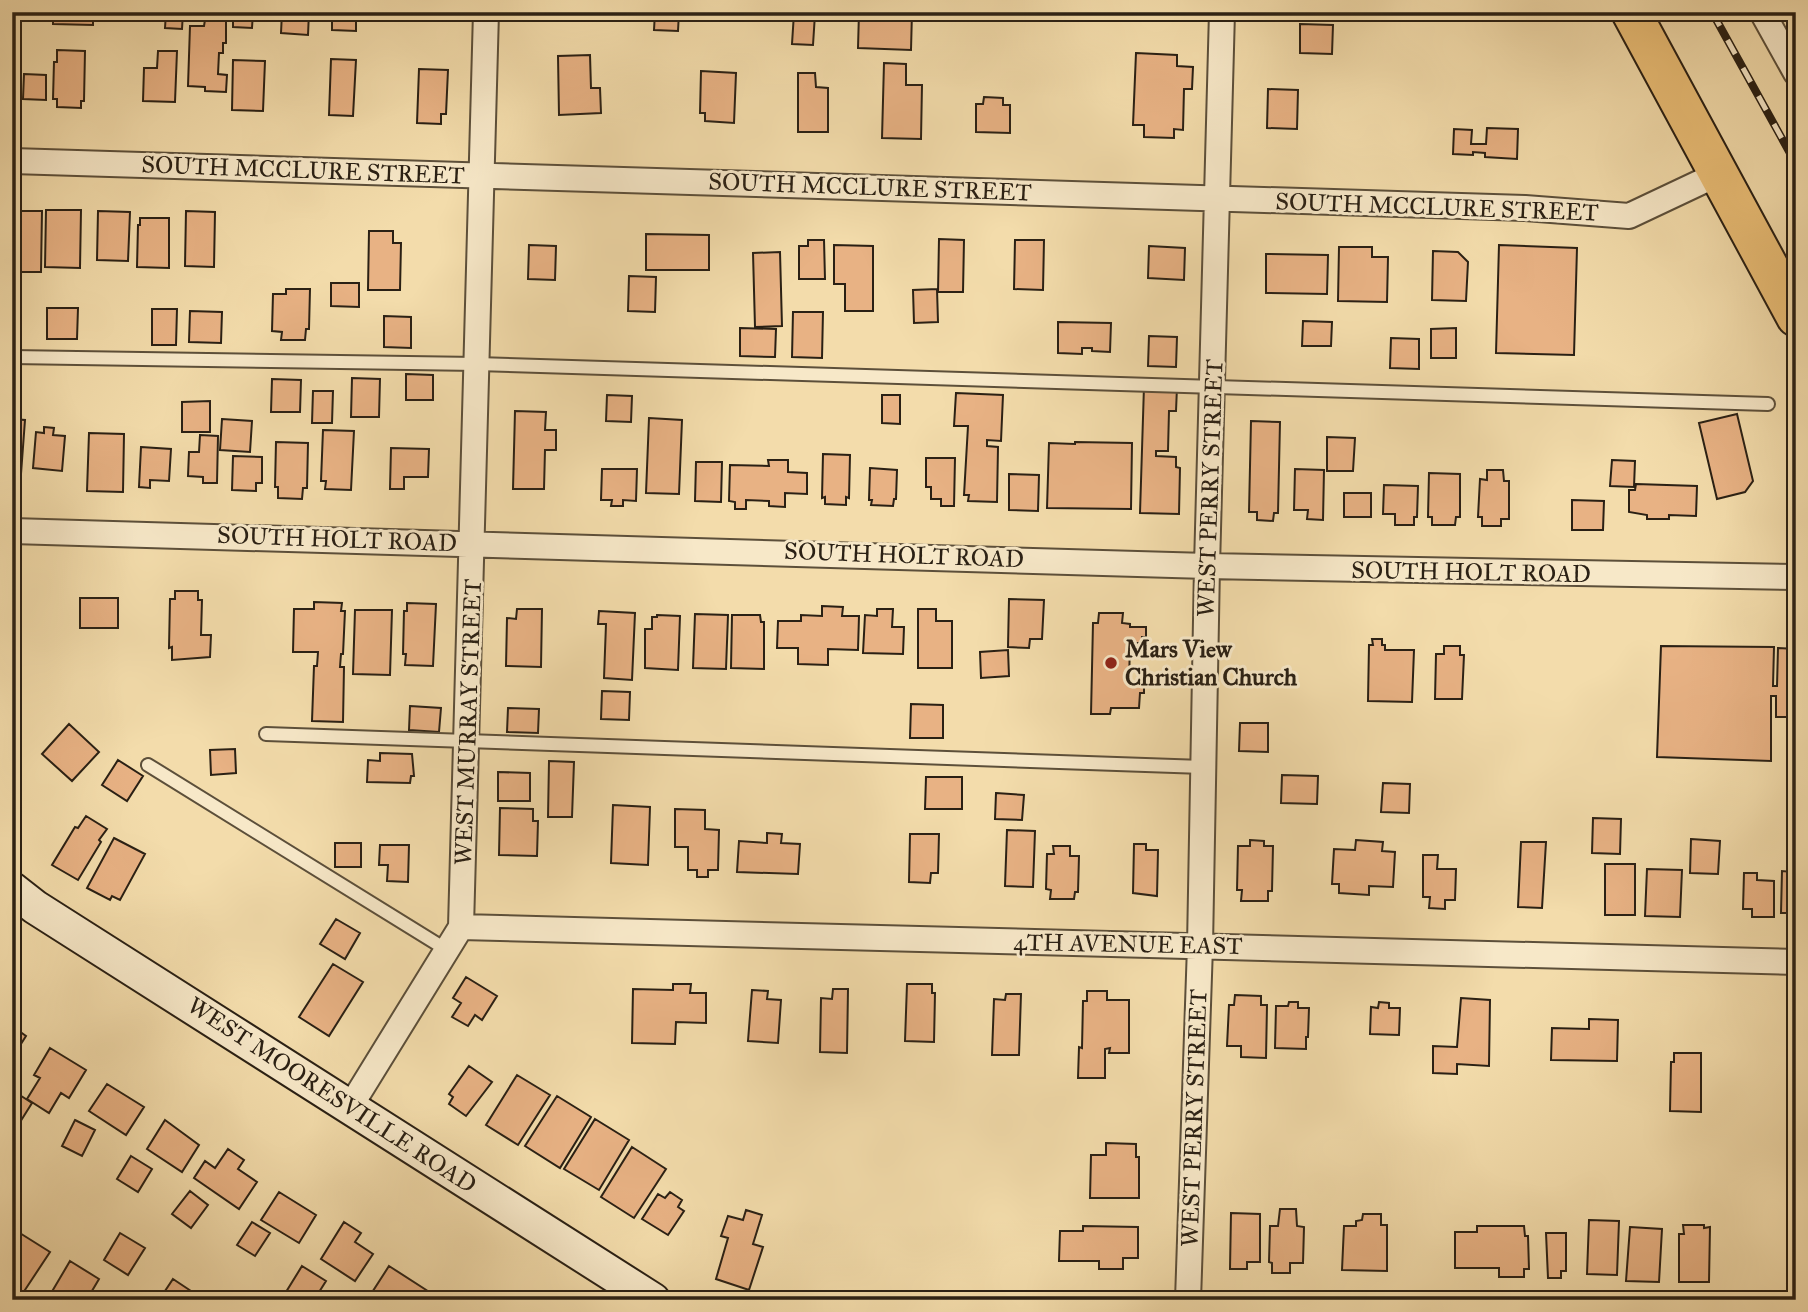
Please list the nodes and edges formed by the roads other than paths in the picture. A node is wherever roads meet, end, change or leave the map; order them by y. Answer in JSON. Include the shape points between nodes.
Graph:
{"nodes":[{"id":1,"x":486,"y":12,"type":"edge"},
{"id":2,"x":1222,"y":12,"type":"edge"},
{"id":3,"x":1630,"y":12,"type":"edge"},
{"id":4,"x":1762,"y":12,"type":"edge"},
{"id":5,"x":1796,"y":73,"type":"edge"},
{"id":6,"x":12,"y":161,"type":"edge"},
{"id":7,"x":1718,"y":174,"type":"junction"},
{"id":8,"x":482,"y":175,"type":"junction"},
{"id":9,"x":1217,"y":198,"type":"junction"},
{"id":10,"x":1796,"y":317,"type":"edge"},
{"id":11,"x":12,"y":357,"type":"edge"},
{"id":12,"x":477,"y":364,"type":"junction"},
{"id":13,"x":1213,"y":386,"type":"junction"},
{"id":14,"x":1768,"y":404,"type":"dead end"},
{"id":15,"x":12,"y":531,"type":"edge"},
{"id":16,"x":473,"y":543,"type":"junction"},
{"id":17,"x":1207,"y":566,"type":"junction"},
{"id":18,"x":1796,"y":577,"type":"edge"},
{"id":19,"x":266,"y":734,"type":"dead end"},
{"id":20,"x":467,"y":741,"type":"junction"},
{"id":21,"x":148,"y":765,"type":"dead end"},
{"id":22,"x":1203,"y":767,"type":"junction"},
{"id":23,"x":12,"y":890,"type":"edge"},
{"id":24,"x":461,"y":927,"type":"junction"},
{"id":25,"x":1200,"y":946,"type":"junction"},
{"id":26,"x":447,"y":950,"type":"junction"},
{"id":27,"x":1796,"y":962,"type":"edge"},
{"id":28,"x":350,"y":1107,"type":"junction"},
{"id":29,"x":653,"y":1300,"type":"edge"},
{"id":30,"x":1188,"y":1300,"type":"edge"}],
"edges":[{"from":1,"to":8,"type":"street","name":"WEST MURRAY STREET"},
{"from":2,"to":9,"type":"street","name":"WEST PERRY STREET"},
{"from":3,"to":7,"type":"main road"},
{"from":4,"to":5,"type":"street"},
{"from":6,"to":8,"type":"street","name":"SOUTH MCCLURE STREET"},
{"from":7,"to":9,"type":"street","name":"SOUTH MCCLURE STREET","via":[[1629,216]]},
{"from":7,"to":10,"type":"main road"},
{"from":8,"to":9,"type":"street","name":"SOUTH MCCLURE STREET"},
{"from":8,"to":12,"type":"street","name":"WEST MURRAY STREET"},
{"from":9,"to":13,"type":"street","name":"WEST PERRY STREET"},
{"from":11,"to":12,"type":"lane"},
{"from":12,"to":13,"type":"lane"},
{"from":12,"to":16,"type":"street","name":"WEST MURRAY STREET"},
{"from":13,"to":14,"type":"lane"},
{"from":13,"to":17,"type":"street","name":"WEST PERRY STREET"},
{"from":15,"to":16,"type":"street","name":"SOUTH HOLT ROAD"},
{"from":16,"to":17,"type":"street","name":"SOUTH HOLT ROAD"},
{"from":16,"to":20,"type":"street","name":"WEST MURRAY STREET"},
{"from":17,"to":18,"type":"street","name":"SOUTH HOLT ROAD"},
{"from":17,"to":22,"type":"street","name":"WEST PERRY STREET"},
{"from":19,"to":20,"type":"lane"},
{"from":20,"to":22,"type":"lane"},
{"from":20,"to":24,"type":"street","name":"WEST MURRAY STREET"},
{"from":21,"to":26,"type":"lane"},
{"from":22,"to":25,"type":"street","name":"WEST PERRY STREET"},
{"from":23,"to":28,"type":"main road","name":"WEST MOORESVILLE ROAD"},
{"from":24,"to":25,"type":"street","name":"4TH AVENUE EAST"},
{"from":24,"to":26,"type":"street","name":"WEST MURRAY STREET"},
{"from":25,"to":27,"type":"street","name":"4TH AVENUE EAST"},
{"from":25,"to":30,"type":"street","name":"WEST PERRY STREET"},
{"from":26,"to":28,"type":"street","name":"WEST MURRAY STREET"},
{"from":28,"to":29,"type":"main road","name":"WEST MOORESVILLE ROAD"}]}
